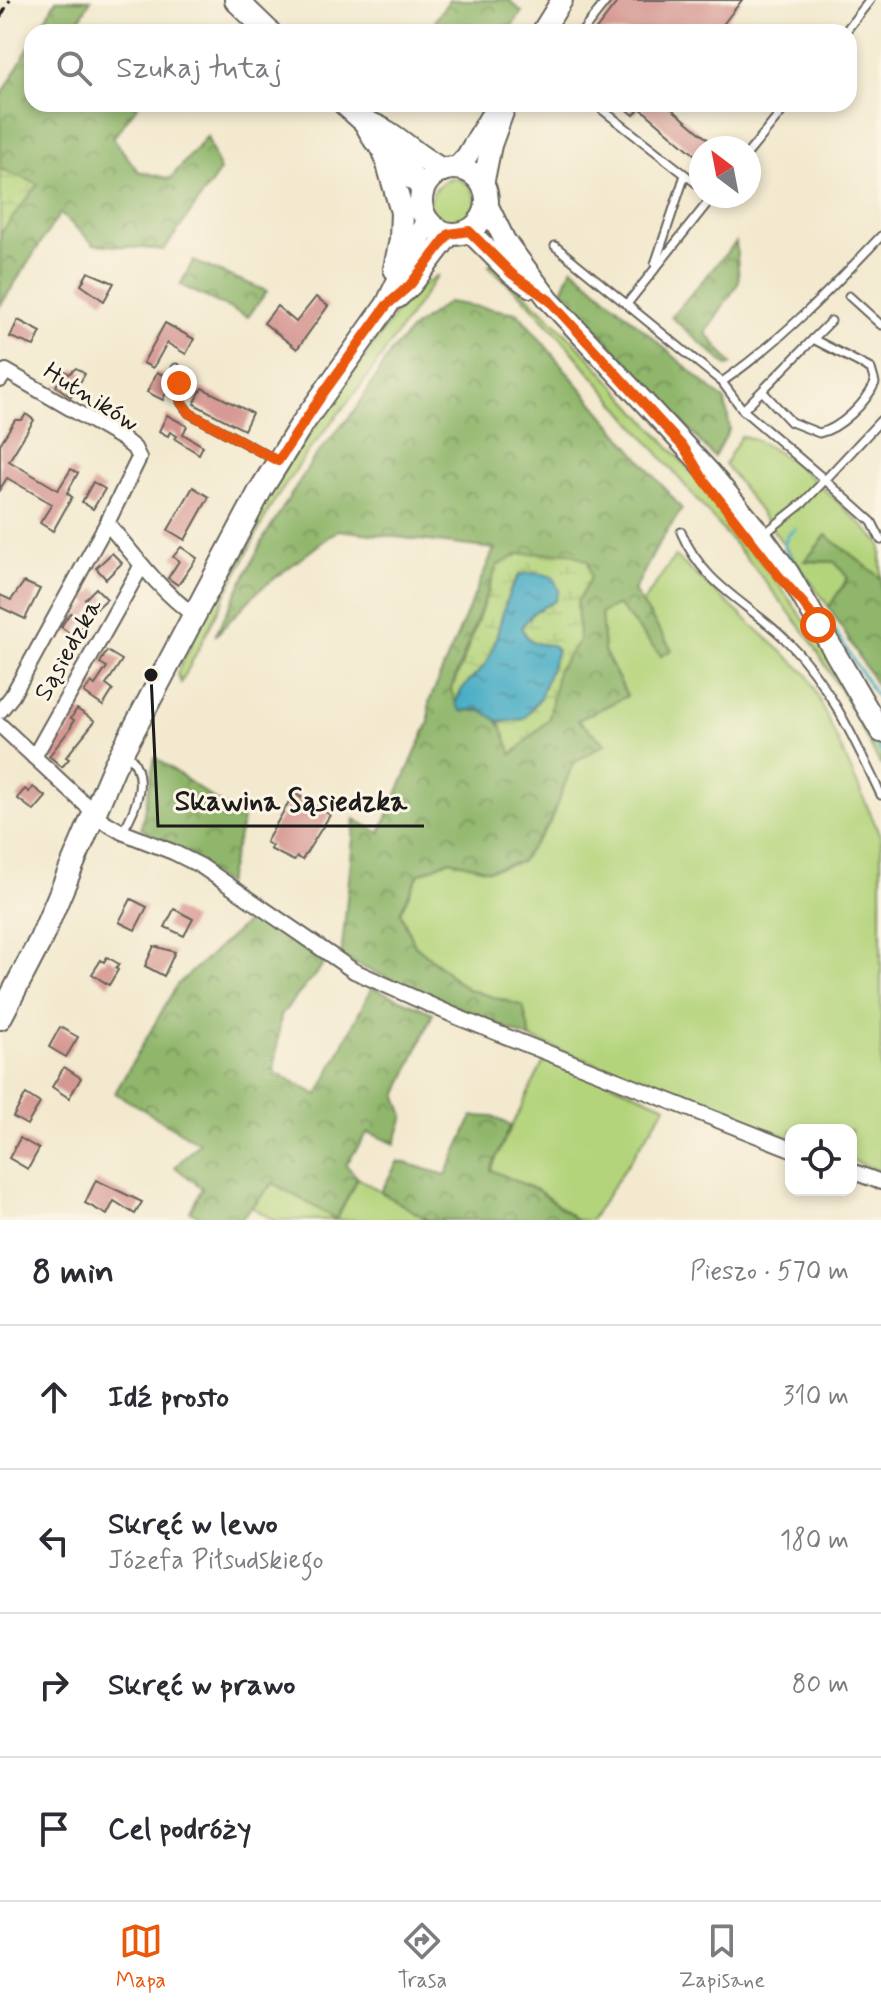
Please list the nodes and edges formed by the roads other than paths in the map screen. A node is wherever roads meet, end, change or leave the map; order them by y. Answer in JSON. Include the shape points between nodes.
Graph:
{"nodes":[{"id":1,"x":236,"y":0,"type":"edge"},
{"id":2,"x":562,"y":0,"type":"edge"},
{"id":3,"x":607,"y":0,"type":"edge"},
{"id":4,"x":870,"y":0,"type":"edge"},
{"id":5,"x":261,"y":24,"type":"edge"},
{"id":6,"x":547,"y":24,"type":"edge"},
{"id":7,"x":588,"y":24,"type":"edge"},
{"id":8,"x":851,"y":24,"type":"edge"},
{"id":9,"x":354,"y":112,"type":"edge"},
{"id":10,"x":494,"y":112,"type":"edge"},
{"id":11,"x":503,"y":112,"type":"edge"},
{"id":12,"x":605,"y":112,"type":"edge"},
{"id":13,"x":782,"y":112,"type":"edge"},
{"id":14,"x":365,"y":122,"type":"junction"},
{"id":15,"x":761,"y":137,"type":"edge"},
{"id":16,"x":383,"y":147,"type":"junction"},
{"id":17,"x":449,"y":169,"type":"junction"},
{"id":18,"x":685,"y":175,"type":"junction"},
{"id":19,"x":689,"y":178,"type":"edge"},
{"id":20,"x":423,"y":188,"type":"junction"},
{"id":21,"x":485,"y":195,"type":"junction"},
{"id":22,"x":704,"y":208,"type":"edge"},
{"id":23,"x":427,"y":221,"type":"junction"},
{"id":24,"x":459,"y":233,"type":"junction"},
{"id":25,"x":881,"y":236,"type":"edge"},
{"id":26,"x":555,"y":246,"type":"dead end"},
{"id":27,"x":653,"y":272,"type":"junction"},
{"id":28,"x":849,"y":296,"type":"dead end"},
{"id":29,"x":549,"y":300,"type":"junction"},
{"id":30,"x":627,"y":304,"type":"junction"},
{"id":31,"x":387,"y":305,"type":"junction"},
{"id":32,"x":831,"y":321,"type":"dead end"},
{"id":33,"x":881,"y":325,"type":"edge"},
{"id":34,"x":813,"y":339,"type":"junction"},
{"id":35,"x":176,"y":368,"type":"dead end"},
{"id":36,"x":0,"y":380,"type":"edge"},
{"id":37,"x":722,"y":382,"type":"junction"},
{"id":38,"x":763,"y":392,"type":"junction"},
{"id":39,"x":743,"y":410,"type":"junction"},
{"id":40,"x":881,"y":420,"type":"edge"},
{"id":41,"x":685,"y":449,"type":"junction"},
{"id":42,"x":278,"y":461,"type":"junction"},
{"id":43,"x":825,"y":480,"type":"junction"},
{"id":44,"x":107,"y":523,"type":"junction"},
{"id":45,"x":681,"y":532,"type":"dead end"},
{"id":46,"x":762,"y":536,"type":"junction"},
{"id":47,"x":881,"y":540,"type":"edge"},
{"id":48,"x":142,"y":565,"type":"junction"},
{"id":49,"x":804,"y":604,"type":"junction"},
{"id":50,"x":194,"y":615,"type":"junction"},
{"id":51,"x":0,"y":711,"type":"edge"},
{"id":52,"x":0,"y":725,"type":"edge"},
{"id":53,"x":881,"y":732,"type":"edge"},
{"id":54,"x":123,"y":750,"type":"junction"},
{"id":55,"x":34,"y":757,"type":"junction"},
{"id":56,"x":881,"y":795,"type":"edge"},
{"id":57,"x":94,"y":813,"type":"junction"},
{"id":58,"x":122,"y":832,"type":"junction"},
{"id":59,"x":0,"y":1018,"type":"edge"},
{"id":60,"x":785,"y":1147,"type":"edge"},
{"id":61,"x":857,"y":1173,"type":"edge"},
{"id":62,"x":881,"y":1182,"type":"edge"}],
"edges":[{"from":1,"to":5,"type":"main road"},
{"from":2,"to":6,"type":"main road"},
{"from":3,"to":7,"type":"lane"},
{"from":4,"to":8,"type":"lane"},
{"from":9,"to":14,"type":"main road"},
{"from":10,"to":17,"type":"main road","via":[[467,156]]},
{"from":11,"to":21,"type":"main road","via":[[491,145]]},
{"from":12,"to":18,"type":"lane"},
{"from":13,"to":15,"type":"lane"},
{"from":14,"to":16,"type":"main road"},
{"from":14,"to":17,"type":"main road","via":[[387,129],[421,157]]},
{"from":16,"to":20,"type":"main road"},
{"from":16,"to":31,"type":"main road","via":[[403,224]]},
{"from":17,"to":20,"type":"main road","via":[[431,177]]},
{"from":17,"to":21,"type":"main road","via":[[469,171]]},
{"from":18,"to":19,"type":"lane"},
{"from":18,"to":27,"type":"lane"},
{"from":20,"to":23,"type":"main road"},
{"from":21,"to":24,"type":"main road","via":[[484,217]]},
{"from":21,"to":29,"type":"main road","via":[[505,241]]},
{"from":22,"to":27,"type":"lane"},
{"from":23,"to":24,"type":"main road","via":[[437,230]]},
{"from":23,"to":31,"type":"main road"},
{"from":24,"to":29,"type":"main road"},
{"from":24,"to":31,"type":"main road"},
{"from":25,"to":37,"type":"lane","via":[[815,307]]},
{"from":26,"to":30,"type":"lane"},
{"from":27,"to":30,"type":"lane"},
{"from":28,"to":33,"type":"lane"},
{"from":29,"to":41,"type":"main road"},
{"from":30,"to":37,"type":"lane"},
{"from":31,"to":42,"type":"main road"},
{"from":32,"to":34,"type":"lane"},
{"from":34,"to":38,"type":"lane"},
{"from":34,"to":38,"type":"lane","via":[[871,369],[875,383],[867,396],[836,427],[819,433],[791,422]]},
{"from":35,"to":42,"type":"lane","via":[[181,402],[189,413]]},
{"from":36,"to":44,"type":"street","name":"Hutników","via":[[6,371],[134,448],[139,458]]},
{"from":37,"to":39,"type":"lane"},
{"from":38,"to":39,"type":"lane"},
{"from":39,"to":43,"type":"lane"},
{"from":40,"to":43,"type":"lane"},
{"from":41,"to":46,"type":"main road"},
{"from":41,"to":49,"type":"main road"},
{"from":42,"to":50,"type":"main road"},
{"from":43,"to":46,"type":"lane"},
{"from":43,"to":47,"type":"lane","via":[[872,522]]},
{"from":44,"to":48,"type":"street"},
{"from":44,"to":51,"type":"street","name":"Hutników"},
{"from":45,"to":56,"type":"lane","via":[[690,553],[714,582],[771,627],[817,675]]},
{"from":46,"to":49,"type":"main road"},
{"from":48,"to":50,"type":"street"},
{"from":48,"to":55,"type":"street","name":"Sąsiedzka"},
{"from":49,"to":53,"type":"main road"},
{"from":50,"to":54,"type":"main road"},
{"from":52,"to":55,"type":"street"},
{"from":54,"to":57,"type":"main road"},
{"from":54,"to":58,"type":"lane","via":[[140,770],[140,779],[135,807]]},
{"from":55,"to":57,"type":"street"},
{"from":57,"to":58,"type":"street"},
{"from":57,"to":59,"type":"main road","via":[[40,941]]},
{"from":58,"to":60,"type":"street","via":[[201,866],[354,971]]},
{"from":61,"to":62,"type":"street"}]}
